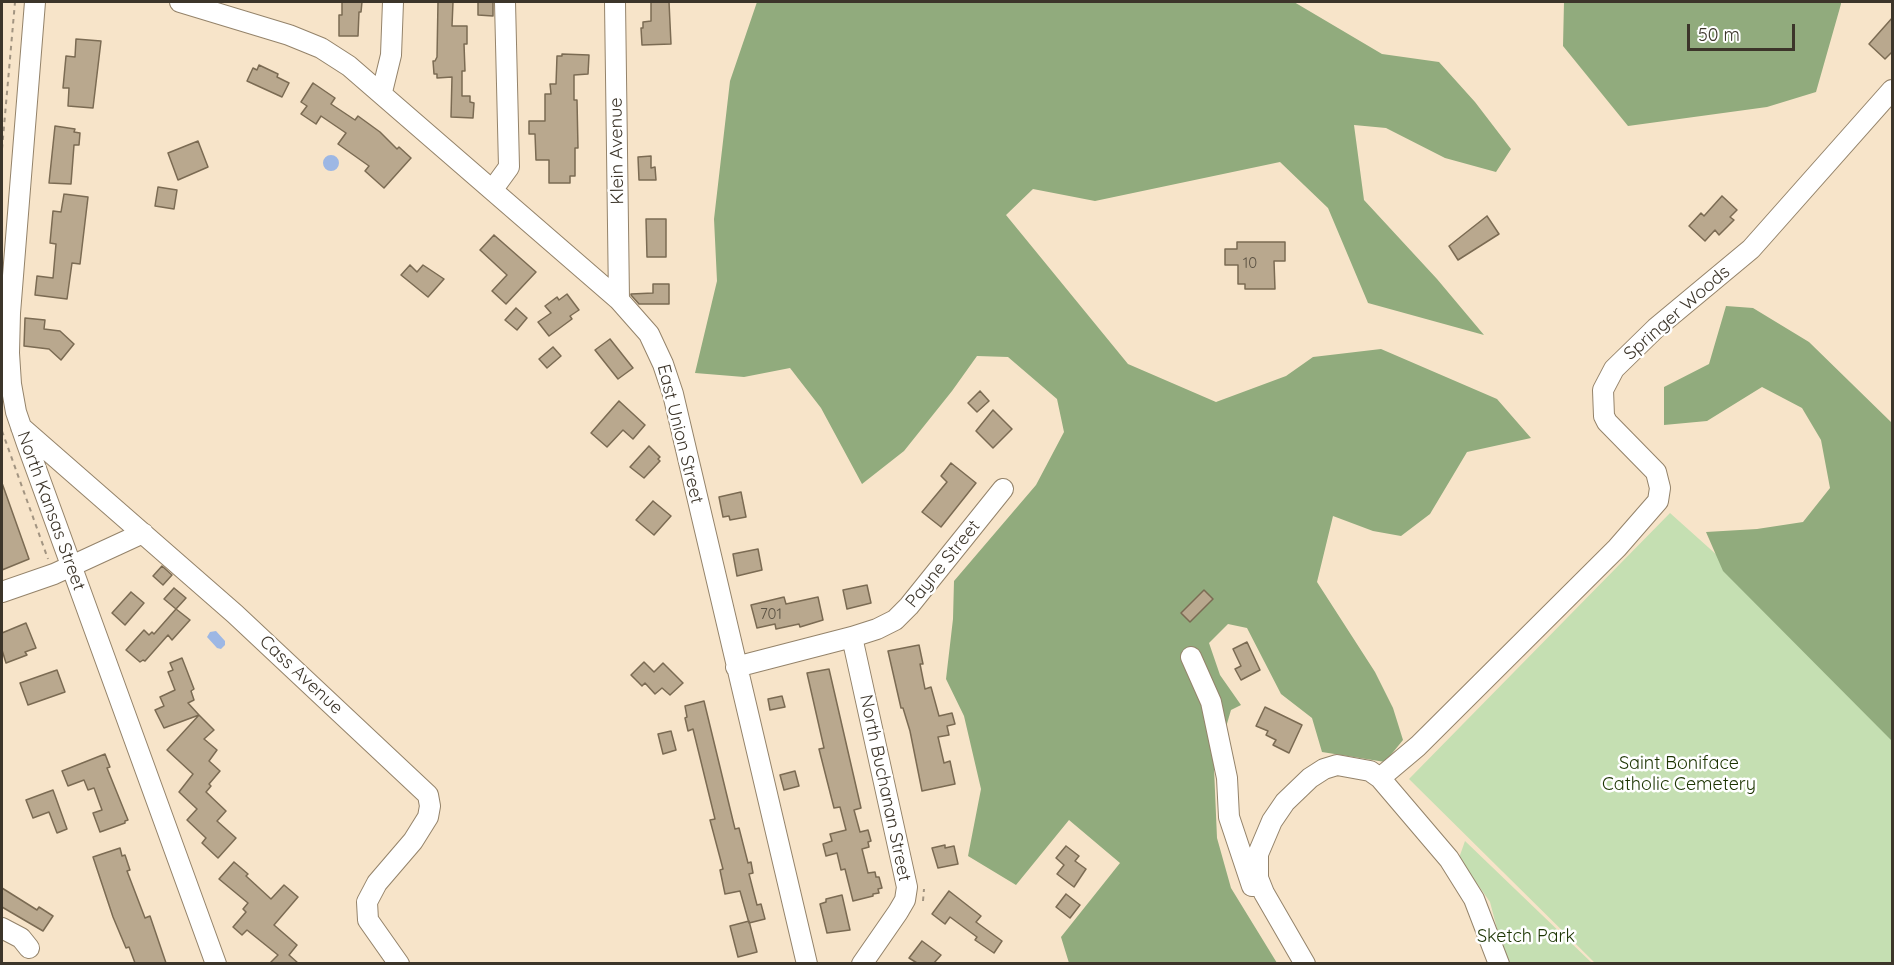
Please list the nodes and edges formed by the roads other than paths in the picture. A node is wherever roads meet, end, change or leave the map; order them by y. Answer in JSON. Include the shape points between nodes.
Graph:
{"nodes":[{"id":1,"x":35,"y":2,"type":"edge"},
{"id":2,"x":180,"y":2,"type":"edge"},
{"id":3,"x":393,"y":2,"type":"edge"},
{"id":4,"x":505,"y":2,"type":"edge"},
{"id":5,"x":615,"y":2,"type":"edge"},
{"id":6,"x":1893,"y":90,"type":"edge"},
{"id":7,"x":382,"y":92,"type":"junction"},
{"id":8,"x":493,"y":189,"type":"junction"},
{"id":9,"x":619,"y":300,"type":"junction"},
{"id":10,"x":21,"y":428,"type":"junction"},
{"id":11,"x":1003,"y":489,"type":"dead end"},
{"id":12,"x":143,"y":533,"type":"junction"},
{"id":13,"x":62,"y":570,"type":"junction"},
{"id":14,"x":2,"y":592,"type":"edge"},
{"id":15,"x":852,"y":637,"type":"junction"},
{"id":16,"x":1191,"y":657,"type":"dead end"},
{"id":17,"x":736,"y":667,"type":"junction"},
{"id":18,"x":1380,"y":778,"type":"junction"},
{"id":19,"x":1264,"y":893,"type":"junction"},
{"id":20,"x":2,"y":928,"type":"edge"},
{"id":21,"x":29,"y":948,"type":"dead end"},
{"id":22,"x":216,"y":963,"type":"edge"},
{"id":23,"x":399,"y":963,"type":"edge"},
{"id":24,"x":807,"y":963,"type":"edge"},
{"id":25,"x":862,"y":963,"type":"edge"},
{"id":26,"x":1305,"y":963,"type":"edge"},
{"id":27,"x":1499,"y":963,"type":"edge"}],
"edges":[{"from":1,"to":10,"type":"street","name":"North Kansas Street","via":[[9,313],[11,384]]},
{"from":2,"to":7,"type":"street","name":"East Union Street","via":[[321,48]]},
{"from":3,"to":7,"type":"street","via":[[391,55]]},
{"from":4,"to":8,"type":"street","via":[[509,167]]},
{"from":5,"to":9,"type":"street","name":"Klein Avenue"},
{"from":6,"to":18,"type":"street","name":"Springer Woods","via":[[1751,249],[1656,328],[1614,369],[1603,390],[1604,416],[1656,472],[1658,501],[1617,548],[1418,746]]},
{"from":7,"to":8,"type":"street","name":"East Union Street"},
{"from":8,"to":9,"type":"street","name":"East Union Street"},
{"from":9,"to":17,"type":"street","name":"East Union Street","via":[[649,334],[670,384]]},
{"from":10,"to":12,"type":"street","name":"Cass Avenue"},
{"from":10,"to":13,"type":"street","name":"North Kansas Street"},
{"from":11,"to":15,"type":"street","name":"Payne Street","via":[[902,614],[887,625]]},
{"from":12,"to":13,"type":"street"},
{"from":12,"to":23,"type":"street","name":"Cass Avenue","via":[[428,795],[428,817],[367,902],[368,920]]},
{"from":13,"to":14,"type":"street"},
{"from":13,"to":22,"type":"street","name":"North Kansas Street"},
{"from":15,"to":17,"type":"street","name":"Payne Street"},
{"from":15,"to":25,"type":"street","name":"North Buchanan Street","via":[[907,887],[898,912]]},
{"from":16,"to":19,"type":"street","via":[[1216,719],[1227,778],[1229,817],[1237,843],[1250,884]]},
{"from":17,"to":24,"type":"street","name":"East Union Street"},
{"from":18,"to":19,"type":"street","via":[[1370,771],[1337,765],[1310,778],[1272,821],[1261,841],[1258,878]]},
{"from":18,"to":27,"type":"street","via":[[1463,879]]},
{"from":19,"to":26,"type":"street"},
{"from":20,"to":21,"type":"street","via":[[21,938]]}]}
